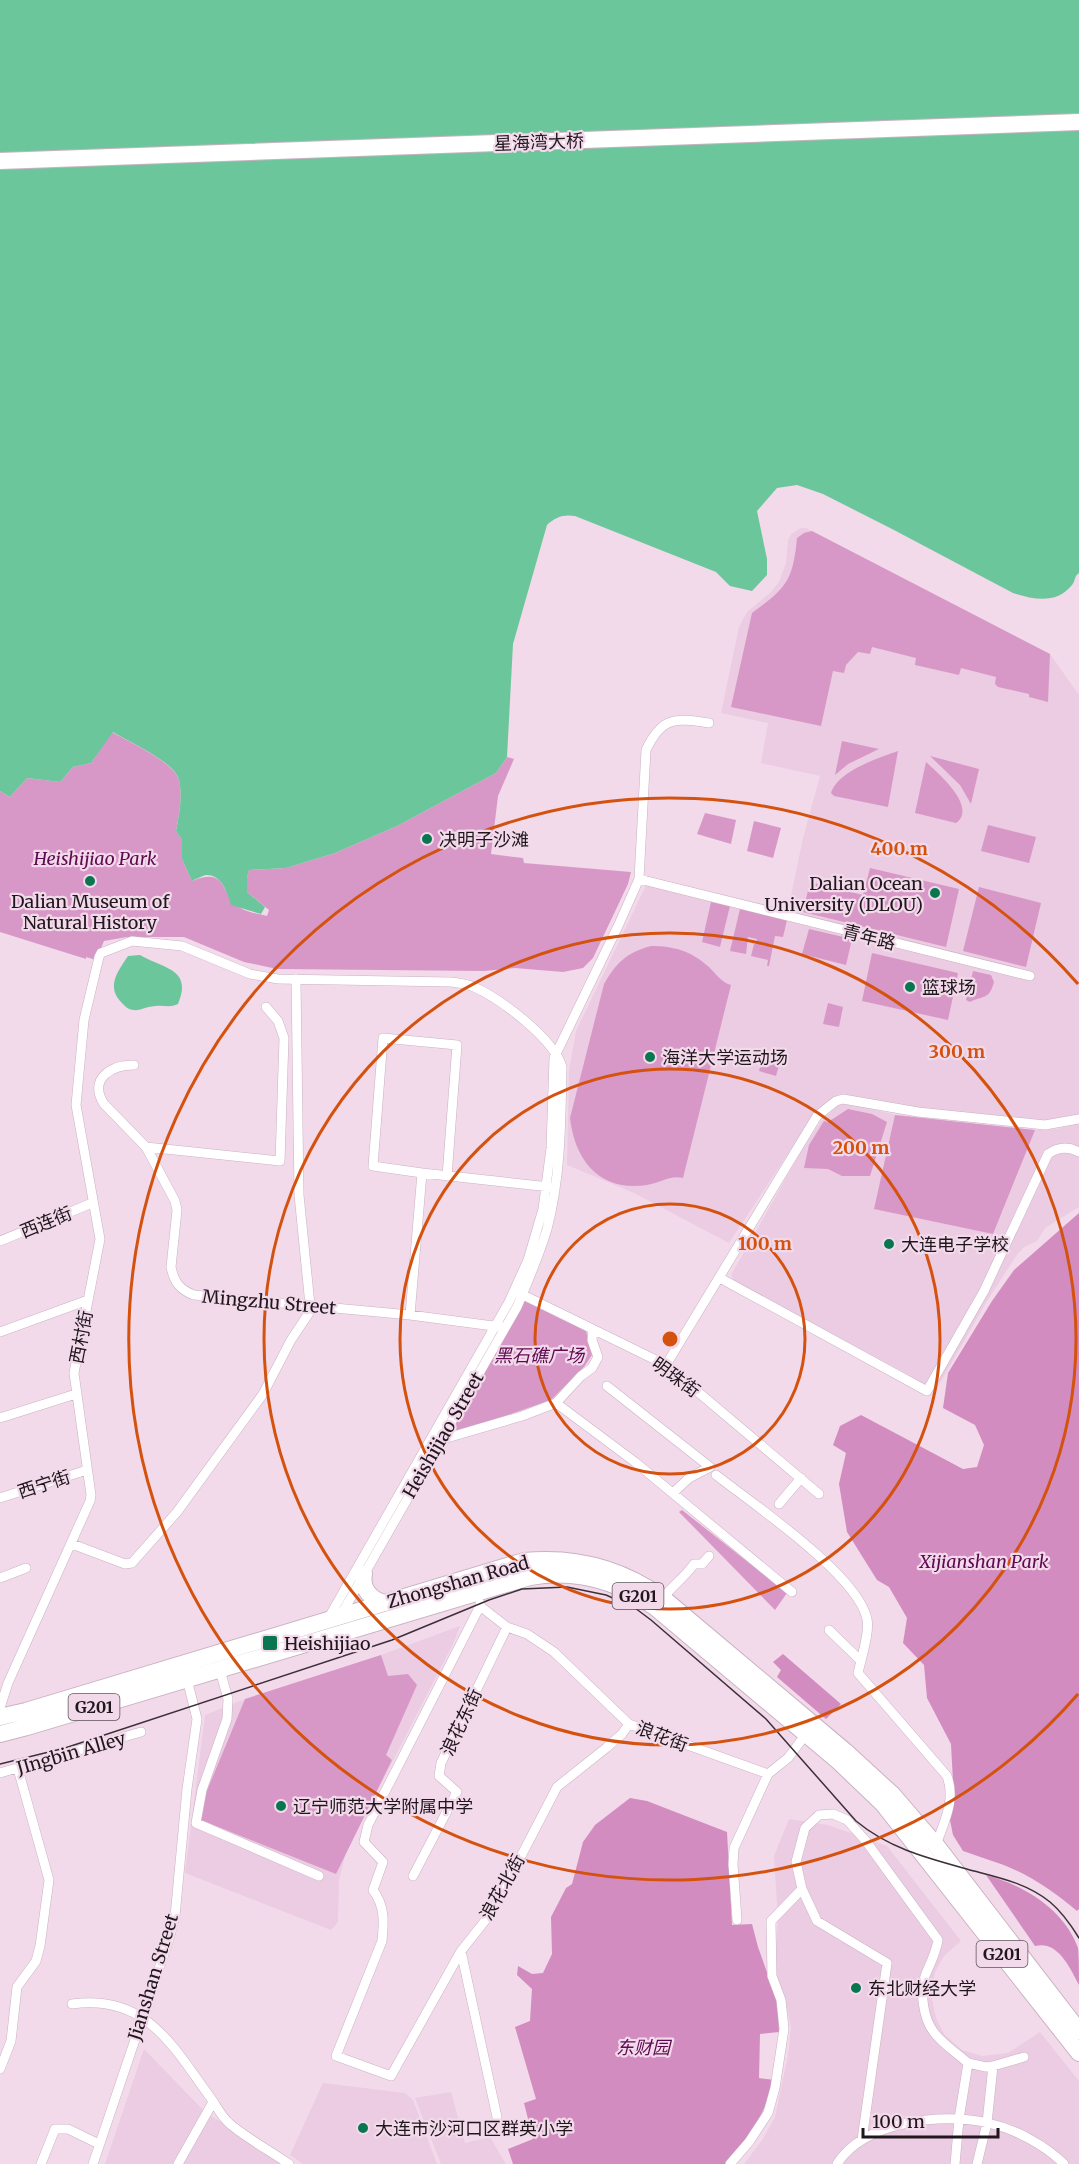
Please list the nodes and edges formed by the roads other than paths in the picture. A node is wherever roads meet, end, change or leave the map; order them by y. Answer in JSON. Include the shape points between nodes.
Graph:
{"nodes":[{"id":1,"x":1079,"y":113,"type":"edge"},
{"id":2,"x":1079,"y":122,"type":"edge"},
{"id":3,"x":0,"y":152,"type":"edge"},
{"id":4,"x":0,"y":161,"type":"edge"},
{"id":5,"x":709,"y":723,"type":"dead end"},
{"id":6,"x":639,"y":879,"type":"junction"},
{"id":7,"x":1030,"y":976,"type":"dead end"},
{"id":8,"x":296,"y":979,"type":"junction"},
{"id":9,"x":266,"y":1007,"type":"dead end"},
{"id":10,"x":556,"y":1053,"type":"junction"},
{"id":11,"x":134,"y":1065,"type":"dead end"},
{"id":12,"x":1079,"y":1119,"type":"edge"},
{"id":13,"x":146,"y":1147,"type":"junction"},
{"id":14,"x":1079,"y":1152,"type":"edge"},
{"id":15,"x":422,"y":1173,"type":"junction"},
{"id":16,"x":447,"y":1176,"type":"junction"},
{"id":17,"x":551,"y":1188,"type":"junction"},
{"id":18,"x":92,"y":1203,"type":"junction"},
{"id":19,"x":0,"y":1241,"type":"edge"},
{"id":20,"x":720,"y":1278,"type":"junction"},
{"id":21,"x":518,"y":1293,"type":"junction"},
{"id":22,"x":88,"y":1300,"type":"junction"},
{"id":23,"x":310,"y":1305,"type":"junction"},
{"id":24,"x":410,"y":1315,"type":"junction"},
{"id":25,"x":500,"y":1327,"type":"junction"},
{"id":26,"x":593,"y":1330,"type":"junction"},
{"id":27,"x":0,"y":1332,"type":"edge"},
{"id":28,"x":666,"y":1365,"type":"junction"},
{"id":29,"x":607,"y":1386,"type":"dead end"},
{"id":30,"x":76,"y":1394,"type":"junction"},
{"id":31,"x":556,"y":1402,"type":"junction"},
{"id":32,"x":0,"y":1418,"type":"edge"},
{"id":33,"x":440,"y":1440,"type":"junction"},
{"id":34,"x":87,"y":1470,"type":"junction"},
{"id":35,"x":716,"y":1475,"type":"dead end"},
{"id":36,"x":801,"y":1478,"type":"junction"},
{"id":37,"x":673,"y":1493,"type":"junction"},
{"id":38,"x":819,"y":1494,"type":"dead end"},
{"id":39,"x":0,"y":1498,"type":"edge"},
{"id":40,"x":779,"y":1504,"type":"dead end"},
{"id":41,"x":72,"y":1544,"type":"junction"},
{"id":42,"x":709,"y":1556,"type":"dead end"},
{"id":43,"x":26,"y":1568,"type":"dead end"},
{"id":44,"x":364,"y":1574,"type":"junction"},
{"id":45,"x":0,"y":1578,"type":"edge"},
{"id":46,"x":348,"y":1584,"type":"junction"},
{"id":47,"x":792,"y":1592,"type":"dead end"},
{"id":48,"x":663,"y":1598,"type":"junction"},
{"id":49,"x":480,"y":1599,"type":"junction"},
{"id":50,"x":385,"y":1603,"type":"junction"},
{"id":51,"x":342,"y":1614,"type":"junction"},
{"id":52,"x":377,"y":1623,"type":"junction"},
{"id":53,"x":507,"y":1626,"type":"junction"},
{"id":54,"x":829,"y":1630,"type":"dead end"},
{"id":55,"x":266,"y":1656,"type":"junction"},
{"id":56,"x":861,"y":1661,"type":"junction"},
{"id":57,"x":220,"y":1670,"type":"junction"},
{"id":58,"x":0,"y":1674,"type":"edge"},
{"id":59,"x":187,"y":1679,"type":"junction"},
{"id":60,"x":8,"y":1683,"type":"junction"},
{"id":61,"x":0,"y":1708,"type":"edge"},
{"id":62,"x":0,"y":1717,"type":"edge"},
{"id":63,"x":629,"y":1724,"type":"junction"},
{"id":64,"x":141,"y":1732,"type":"dead end"},
{"id":65,"x":0,"y":1734,"type":"edge"},
{"id":66,"x":806,"y":1734,"type":"junction"},
{"id":67,"x":18,"y":1769,"type":"junction"},
{"id":68,"x":0,"y":1773,"type":"edge"},
{"id":69,"x":768,"y":1774,"type":"junction"},
{"id":70,"x":930,"y":1850,"type":"junction"},
{"id":71,"x":320,"y":1876,"type":"dead end"},
{"id":72,"x":413,"y":1876,"type":"dead end"},
{"id":73,"x":802,"y":1889,"type":"junction"},
{"id":74,"x":737,"y":1920,"type":"dead end"},
{"id":75,"x":461,"y":1951,"type":"junction"},
{"id":76,"x":72,"y":2004,"type":"dead end"},
{"id":77,"x":141,"y":2016,"type":"junction"},
{"id":78,"x":1079,"y":2031,"type":"edge"},
{"id":79,"x":1079,"y":2053,"type":"edge"},
{"id":80,"x":1024,"y":2057,"type":"dead end"},
{"id":81,"x":968,"y":2063,"type":"junction"},
{"id":82,"x":993,"y":2066,"type":"junction"},
{"id":83,"x":0,"y":2069,"type":"edge"},
{"id":84,"x":213,"y":2102,"type":"junction"},
{"id":85,"x":497,"y":2117,"type":"dead end"},
{"id":86,"x":959,"y":2119,"type":"junction"},
{"id":87,"x":987,"y":2123,"type":"junction"},
{"id":88,"x":861,"y":2140,"type":"junction"},
{"id":89,"x":99,"y":2144,"type":"junction"},
{"id":90,"x":41,"y":2164,"type":"edge"},
{"id":91,"x":93,"y":2164,"type":"edge"},
{"id":92,"x":179,"y":2164,"type":"edge"},
{"id":93,"x":289,"y":2164,"type":"edge"},
{"id":94,"x":730,"y":2164,"type":"edge"},
{"id":95,"x":837,"y":2164,"type":"edge"},
{"id":96,"x":955,"y":2164,"type":"edge"},
{"id":97,"x":977,"y":2164,"type":"edge"},
{"id":98,"x":1064,"y":2164,"type":"edge"}],
"edges":[{"from":1,"to":3,"type":"highway","name":"星海湾大桥"},
{"from":2,"to":4,"type":"highway","name":"星海湾大桥"},
{"from":5,"to":6,"type":"street","via":[[681,719],[665,724],[654,733],[646,750]]},
{"from":6,"to":7,"type":"street","name":"青年路"},
{"from":6,"to":10,"type":"street"},
{"from":8,"to":10,"type":"street","via":[[464,984],[500,1003]]},
{"from":8,"to":18,"type":"street","name":"西村街","via":[[258,977],[182,946],[132,941],[101,953],[84,1020],[76,1105]]},
{"from":8,"to":23,"type":"street","via":[[299,1195]]},
{"from":9,"to":13,"type":"street","via":[[278,1021],[284,1038],[280,1161]]},
{"from":10,"to":17,"type":"street","name":"Heishijiao Street","via":[[562,1067],[559,1149]]},
{"from":11,"to":13,"type":"street","name":"Mingzhu Street","via":[[111,1069],[97,1089]]},
{"from":12,"to":20,"type":"street","via":[[1045,1125],[836,1101],[817,1116]]},
{"from":13,"to":23,"type":"street","name":"Mingzhu Street","via":[[175,1201],[171,1267],[183,1291]]},
{"from":14,"to":20,"type":"street","via":[[1057,1148],[1048,1154],[984,1291],[927,1391]]},
{"from":15,"to":16,"type":"street"},
{"from":15,"to":16,"type":"street","via":[[373,1166],[383,1038],[457,1045]]},
{"from":15,"to":24,"type":"street"},
{"from":16,"to":17,"type":"street"},
{"from":17,"to":21,"type":"street","name":"Heishijiao Street","via":[[542,1245]]},
{"from":18,"to":19,"type":"street","name":"西连街"},
{"from":18,"to":22,"type":"street","name":"西村街","via":[[100,1239]]},
{"from":20,"to":28,"type":"street"},
{"from":21,"to":25,"type":"street","name":"Heishijiao Street"},
{"from":21,"to":26,"type":"street","name":"明珠街"},
{"from":22,"to":27,"type":"street"},
{"from":22,"to":30,"type":"street","name":"西村街","via":[[74,1373]]},
{"from":23,"to":24,"type":"street","name":"Mingzhu Street"},
{"from":23,"to":41,"type":"street","via":[[263,1394],[177,1512],[132,1563],[125,1564]]},
{"from":24,"to":25,"type":"street","name":"Mingzhu Street"},
{"from":25,"to":33,"type":"street","name":"Heishijiao Street"},
{"from":25,"to":46,"type":"street","name":"Heishijiao Street"},
{"from":26,"to":28,"type":"street","name":"明珠街"},
{"from":26,"to":31,"type":"street","via":[[598,1357],[592,1368]]},
{"from":28,"to":36,"type":"street","name":"明珠街"},
{"from":29,"to":37,"type":"street","via":[[710,1467],[689,1478]]},
{"from":30,"to":32,"type":"street"},
{"from":30,"to":34,"type":"street","name":"西村街"},
{"from":31,"to":33,"type":"street"},
{"from":31,"to":37,"type":"street"},
{"from":33,"to":44,"type":"street","name":"Heishijiao Street"},
{"from":34,"to":39,"type":"street","name":"西宁街"},
{"from":34,"to":41,"type":"street","name":"西村街","via":[[90,1501]]},
{"from":35,"to":56,"type":"street","via":[[830,1564],[857,1595],[868,1620]]},
{"from":36,"to":38,"type":"street","name":"明珠街"},
{"from":36,"to":40,"type":"street"},
{"from":37,"to":47,"type":"street"},
{"from":41,"to":60,"type":"street","name":"西村街"},
{"from":42,"to":48,"type":"street","via":[[702,1564],[694,1564]]},
{"from":43,"to":45,"type":"street"},
{"from":44,"to":50,"type":"highway","via":[[367,1591]]},
{"from":44,"to":51,"type":"street","name":"Heishijiao Street"},
{"from":46,"to":51,"type":"street","name":"Heishijiao Street"},
{"from":46,"to":51,"type":"street","name":"Heishijiao Street"},
{"from":48,"to":50,"type":"highway","name":"Zhongshan Road","number":"G201","via":[[636,1580],[603,1566],[543,1559],[524,1561]]},
{"from":48,"to":70,"type":"highway","name":"Zhongshan Road","number":"G201","via":[[871,1774],[918,1822]]},
{"from":49,"to":52,"type":"highway","name":"Zhongshan Road","number":"G201"},
{"from":49,"to":53,"type":"street","name":"浪花街"},
{"from":49,"to":66,"type":"highway","name":"Zhongshan Road","number":"G201","via":[[544,1574],[582,1576],[615,1585],[656,1608]]},
{"from":49,"to":75,"type":"street","name":"浪花北街","via":[[368,1826],[364,1842],[383,1862],[373,1890],[383,1909],[382,1941],[336,2056],[391,2076]]},
{"from":50,"to":51,"type":"highway","name":"Zhongshan Road","number":"G201"},
{"from":51,"to":52,"type":"street"},
{"from":51,"to":55,"type":"highway","via":[[328,1628],[282,1643]]},
{"from":51,"to":62,"type":"highway","name":"Zhongshan Road","number":"G201"},
{"from":52,"to":55,"type":"highway","name":"Zhongshan Road","number":"G201"},
{"from":53,"to":63,"type":"street","name":"浪花街","via":[[554,1652]]},
{"from":53,"to":72,"type":"street","name":"浪花东街","via":[[441,1763],[439,1776],[457,1792]]},
{"from":54,"to":56,"type":"street"},
{"from":55,"to":57,"type":"highway","name":"Zhongshan Road","number":"G201"},
{"from":56,"to":70,"type":"street","via":[[858,1673],[947,1776],[952,1789],[951,1801]]},
{"from":57,"to":59,"type":"highway","name":"Zhongshan Road","number":"G201"},
{"from":57,"to":71,"type":"street","via":[[228,1699],[227,1719],[202,1790],[196,1823]]},
{"from":58,"to":60,"type":"street"},
{"from":59,"to":65,"type":"highway","name":"Zhongshan Road","number":"G201"},
{"from":59,"to":77,"type":"street","name":"Jianshan Street","via":[[198,1719],[175,1916]]},
{"from":60,"to":61,"type":"street","name":"西村街"},
{"from":63,"to":69,"type":"street","name":"浪花街"},
{"from":63,"to":75,"type":"street","name":"浪花北街","via":[[557,1787],[492,1912]]},
{"from":64,"to":67,"type":"street","name":"JIngbin Alley"},
{"from":66,"to":69,"type":"street","via":[[788,1758]]},
{"from":66,"to":70,"type":"highway","name":"Zhongshan Road","number":"G201"},
{"from":67,"to":68,"type":"street","name":"JIngbin Alley"},
{"from":67,"to":83,"type":"street","via":[[49,1880],[40,1946],[29,1972],[17,1987],[11,2042]]},
{"from":69,"to":74,"type":"street","via":[[734,1848]]},
{"from":70,"to":78,"type":"highway","number":"G201"},
{"from":70,"to":79,"type":"highway","number":"G201"},
{"from":73,"to":81,"type":"street","via":[[796,1862],[805,1828],[819,1815],[832,1814],[847,1820],[938,1940],[924,1978],[925,2015],[933,2032]]},
{"from":73,"to":88,"type":"street","via":[[817,1921],[887,1963]]},
{"from":73,"to":94,"type":"street","via":[[771,1921],[772,1976],[781,2000],[784,2029],[775,2088],[768,2113]]},
{"from":75,"to":85,"type":"street"},
{"from":76,"to":77,"type":"street","via":[[118,2006]]},
{"from":77,"to":84,"type":"street","via":[[164,2034]]},
{"from":77,"to":89,"type":"street","name":"Jianshan Street"},
{"from":80,"to":82,"type":"street"},
{"from":81,"to":82,"type":"street"},
{"from":81,"to":86,"type":"street"},
{"from":82,"to":87,"type":"street"},
{"from":84,"to":92,"type":"street"},
{"from":84,"to":93,"type":"street","via":[[229,2123]]},
{"from":86,"to":87,"type":"street"},
{"from":86,"to":88,"type":"street","via":[[887,2128]]},
{"from":86,"to":96,"type":"street"},
{"from":87,"to":97,"type":"street"},
{"from":87,"to":98,"type":"street","via":[[1036,2143]]},
{"from":88,"to":95,"type":"street"},
{"from":89,"to":90,"type":"street","via":[[68,2129],[55,2129]]},
{"from":89,"to":91,"type":"street","name":"Jianshan Street"}]}
